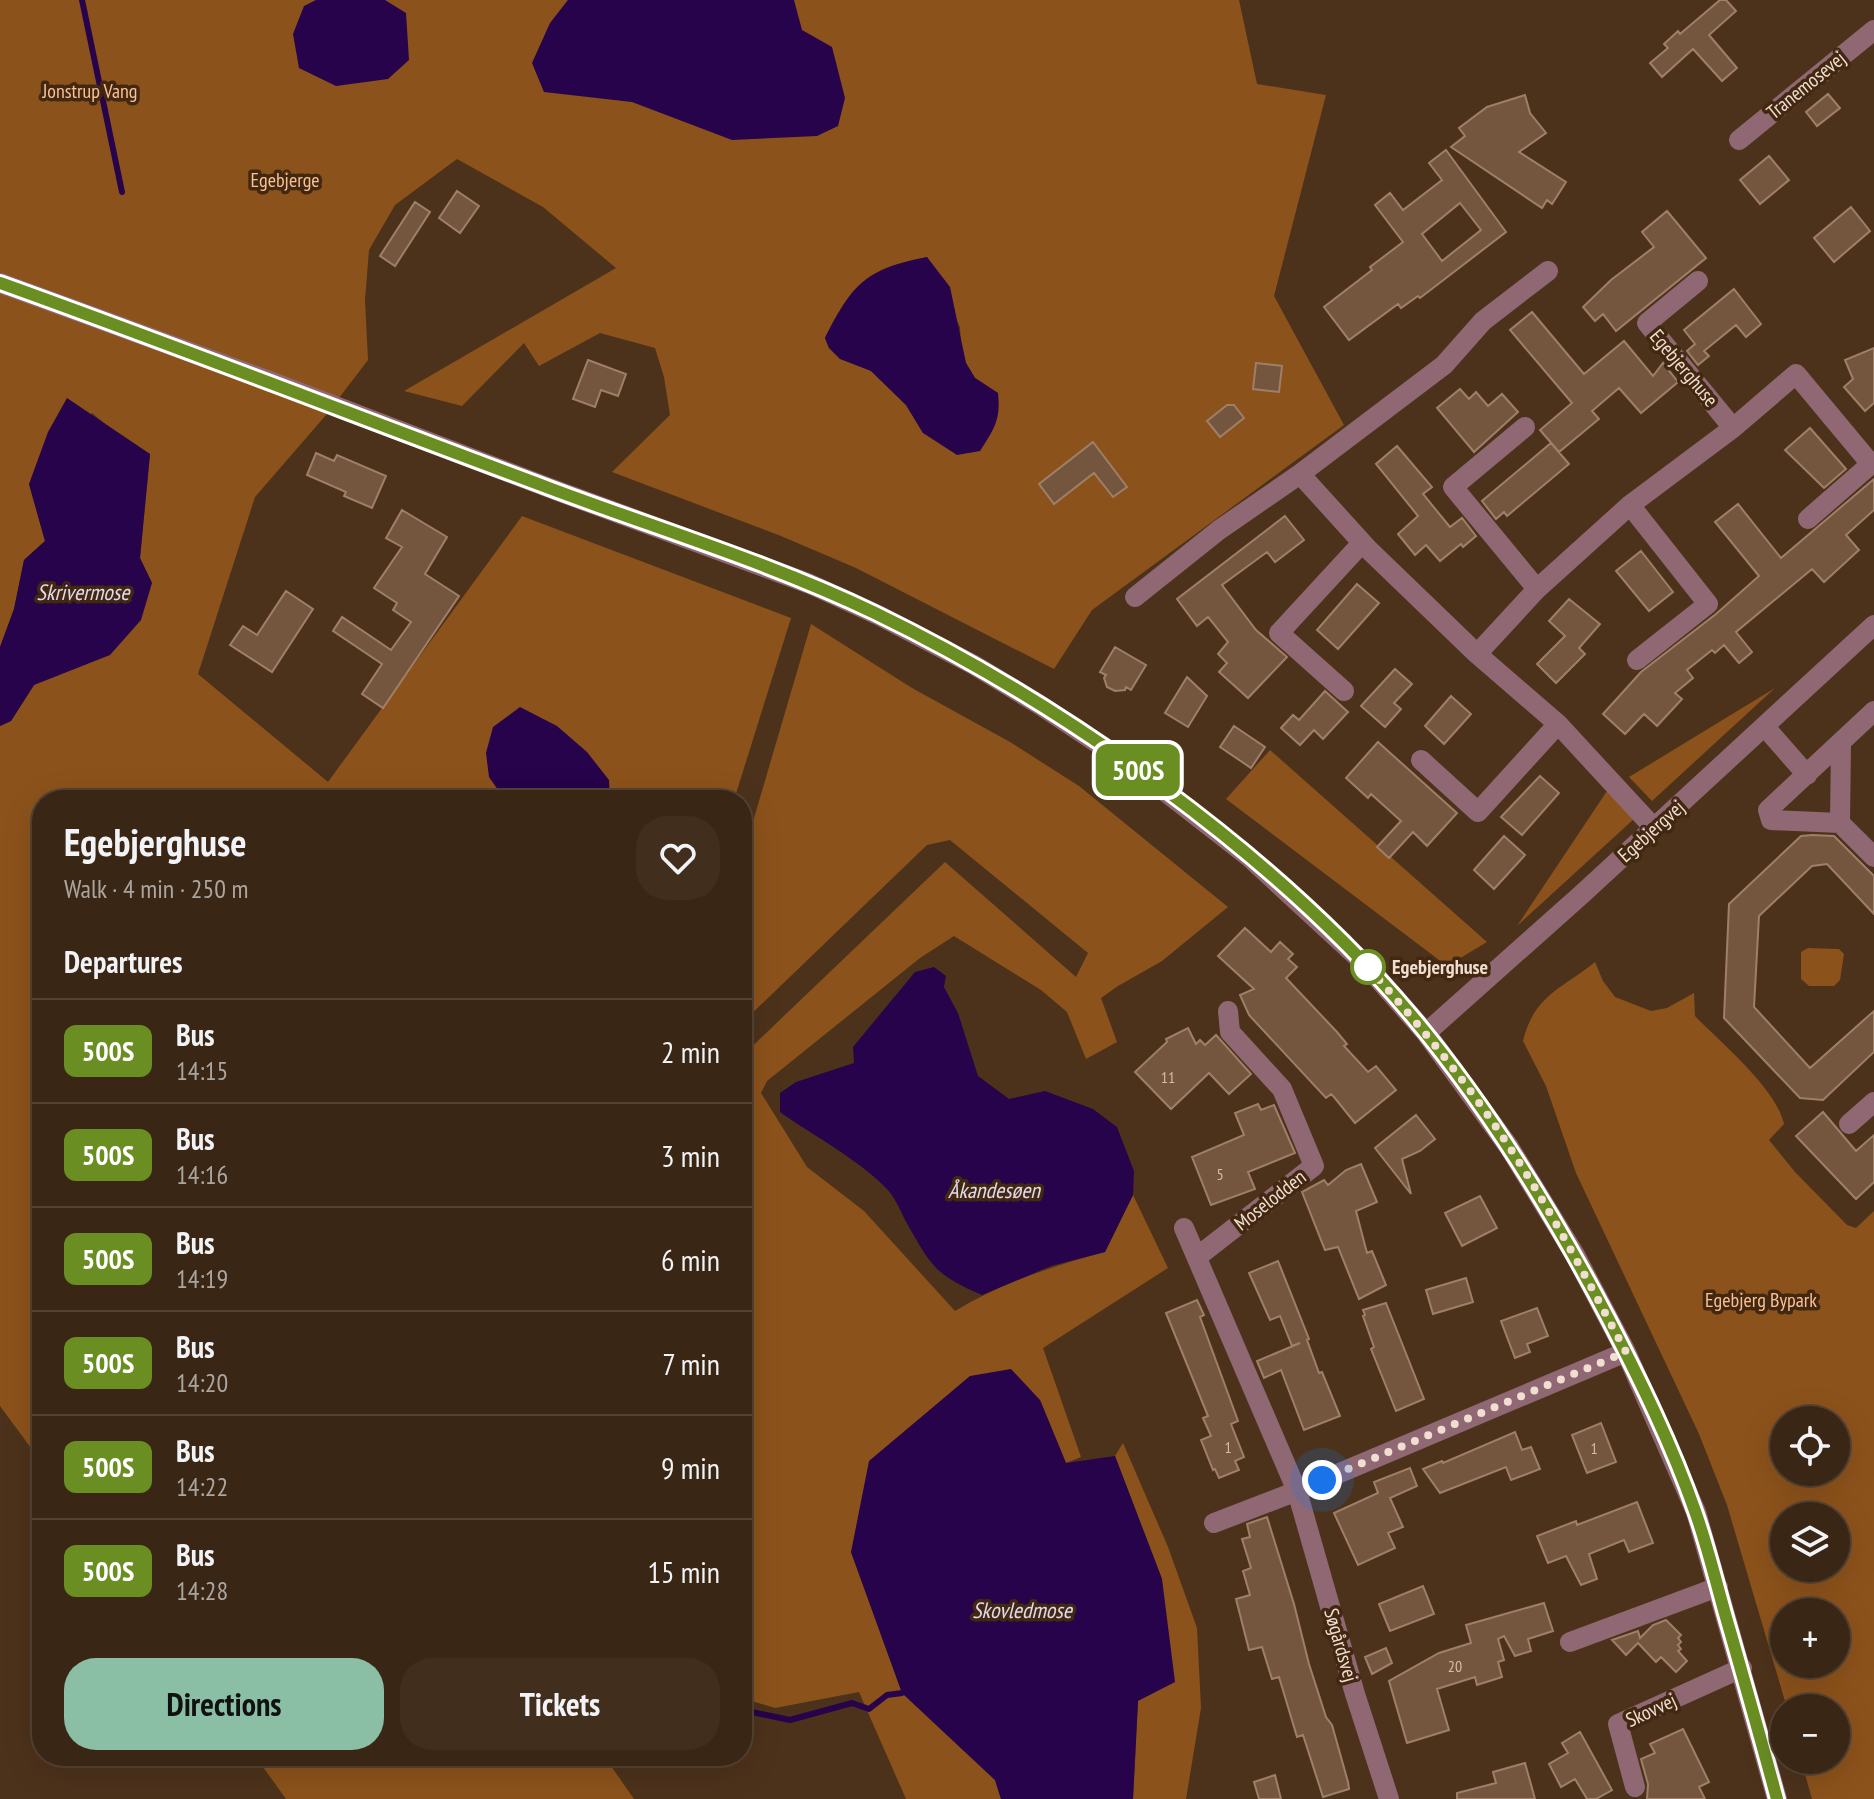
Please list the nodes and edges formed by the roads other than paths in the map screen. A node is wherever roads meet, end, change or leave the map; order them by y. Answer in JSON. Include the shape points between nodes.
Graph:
{"nodes":[{"id":1,"x":1874,"y":30,"type":"edge"},
{"id":2,"x":1739,"y":140,"type":"dead end"},
{"id":3,"x":1548,"y":271,"type":"dead end"},
{"id":4,"x":1698,"y":281,"type":"dead end"},
{"id":5,"x":0,"y":283,"type":"edge"},
{"id":6,"x":1525,"y":427,"type":"dead end"},
{"id":7,"x":1733,"y":428,"type":"junction"},
{"id":8,"x":1300,"y":474,"type":"junction"},
{"id":9,"x":1630,"y":505,"type":"junction"},
{"id":10,"x":1808,"y":519,"type":"dead end"},
{"id":11,"x":1362,"y":543,"type":"junction"},
{"id":12,"x":1537,"y":589,"type":"junction"},
{"id":13,"x":1135,"y":597,"type":"dead end"},
{"id":14,"x":1874,"y":625,"type":"edge"},
{"id":15,"x":1477,"y":654,"type":"junction"},
{"id":16,"x":1637,"y":660,"type":"dead end"},
{"id":17,"x":1344,"y":691,"type":"dead end"},
{"id":18,"x":1874,"y":711,"type":"edge"},
{"id":19,"x":1558,"y":724,"type":"junction"},
{"id":20,"x":1765,"y":727,"type":"junction"},
{"id":21,"x":1841,"y":742,"type":"junction"},
{"id":22,"x":1421,"y":760,"type":"dead end"},
{"id":23,"x":1807,"y":775,"type":"junction"},
{"id":24,"x":1840,"y":823,"type":"junction"},
{"id":25,"x":1654,"y":828,"type":"junction"},
{"id":26,"x":1874,"y":857,"type":"edge"},
{"id":27,"x":1228,"y":1011,"type":"dead end"},
{"id":28,"x":1426,"y":1033,"type":"junction"},
{"id":29,"x":1874,"y":1102,"type":"edge"},
{"id":30,"x":1849,"y":1124,"type":"dead end"},
{"id":31,"x":1184,"y":1228,"type":"dead end"},
{"id":32,"x":1197,"y":1257,"type":"junction"},
{"id":33,"x":1626,"y":1352,"type":"junction"},
{"id":34,"x":1297,"y":1491,"type":"junction"},
{"id":35,"x":1214,"y":1523,"type":"dead end"},
{"id":36,"x":1718,"y":1587,"type":"junction"},
{"id":37,"x":1570,"y":1642,"type":"dead end"},
{"id":38,"x":1742,"y":1668,"type":"junction"},
{"id":39,"x":1635,"y":1787,"type":"dead end"},
{"id":40,"x":1389,"y":1799,"type":"edge"},
{"id":41,"x":1777,"y":1799,"type":"edge"}],
"edges":[{"from":1,"to":2,"type":"street","name":"Tranemosevej"},
{"from":3,"to":8,"type":"street","via":[[1483,321],[1444,365]]},
{"from":4,"to":7,"type":"street","name":"Egebjerghuse","via":[[1647,323]]},
{"from":5,"to":28,"type":"street","via":[[810,584],[941,648],[1123,760],[1248,856],[1366,965]]},
{"from":6,"to":12,"type":"street","via":[[1453,487]]},
{"from":7,"to":9,"type":"street"},
{"from":7,"to":10,"type":"street","via":[[1796,374],[1815,396],[1871,464]]},
{"from":8,"to":11,"type":"street"},
{"from":8,"to":13,"type":"street"},
{"from":9,"to":12,"type":"street"},
{"from":9,"to":16,"type":"street","via":[[1708,604]]},
{"from":11,"to":15,"type":"street"},
{"from":11,"to":17,"type":"street","via":[[1279,633]]},
{"from":12,"to":15,"type":"street"},
{"from":14,"to":20,"type":"street","name":"Egebjergvej"},
{"from":15,"to":19,"type":"street"},
{"from":18,"to":21,"type":"street"},
{"from":19,"to":22,"type":"street","via":[[1478,812]]},
{"from":19,"to":25,"type":"street"},
{"from":20,"to":23,"type":"street"},
{"from":20,"to":25,"type":"street","name":"Egebjergvej"},
{"from":21,"to":23,"type":"street"},
{"from":21,"to":24,"type":"street"},
{"from":23,"to":24,"type":"street","via":[[1768,810],[1771,820]]},
{"from":24,"to":26,"type":"street"},
{"from":25,"to":28,"type":"street","name":"Egebjergvej"},
{"from":27,"to":32,"type":"street","name":"Moselodden","via":[[1230,1032],[1282,1089],[1314,1166]]},
{"from":28,"to":33,"type":"street","via":[[1509,1147]]},
{"from":29,"to":30,"type":"street"},
{"from":31,"to":32,"type":"street"},
{"from":32,"to":34,"type":"street"},
{"from":33,"to":34,"type":"street"},
{"from":33,"to":36,"type":"street","via":[[1696,1512]]},
{"from":34,"to":35,"type":"street"},
{"from":34,"to":40,"type":"street","name":"Søgårdsvej"},
{"from":36,"to":37,"type":"street"},
{"from":36,"to":38,"type":"street"},
{"from":38,"to":39,"type":"street","name":"Skovvej","via":[[1618,1724]]},
{"from":38,"to":41,"type":"street"}]}
